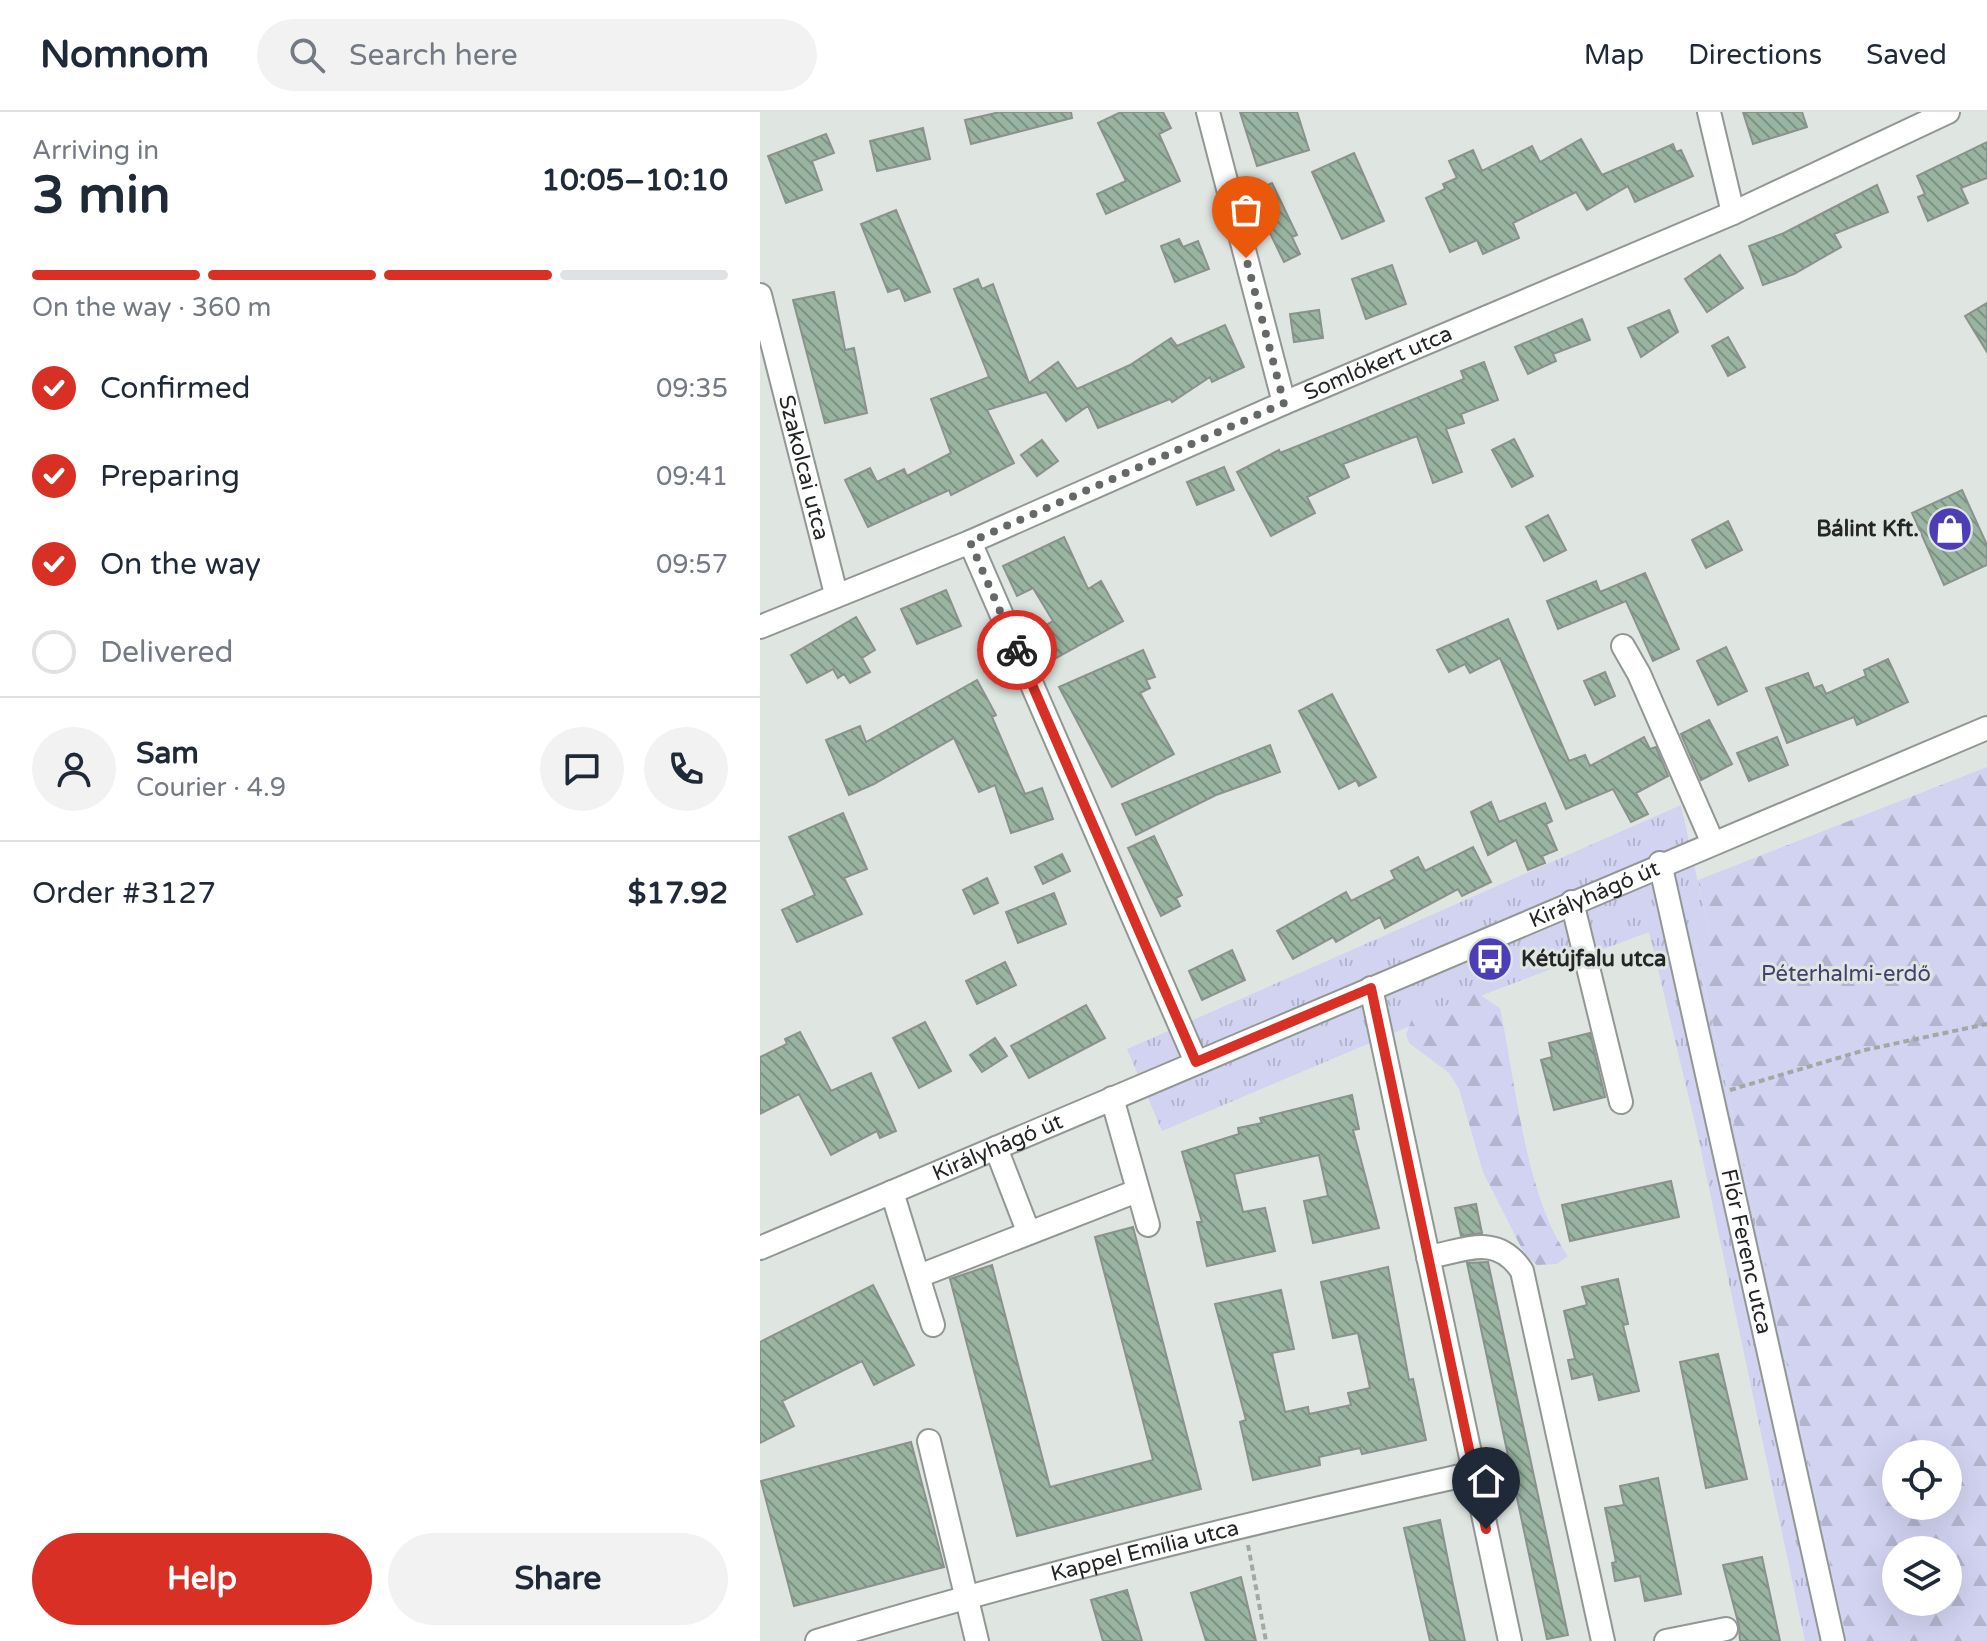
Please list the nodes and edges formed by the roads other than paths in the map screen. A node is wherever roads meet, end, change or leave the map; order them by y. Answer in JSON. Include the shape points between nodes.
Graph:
{"nodes":[{"id":1,"x":1208,"y":112,"type":"edge"},
{"id":2,"x":1709,"y":112,"type":"edge"},
{"id":3,"x":1948,"y":112,"type":"edge"},
{"id":4,"x":1733,"y":213,"type":"junction"},
{"id":5,"x":760,"y":295,"type":"edge"},
{"id":6,"x":1284,"y":403,"type":"junction"},
{"id":7,"x":970,"y":542,"type":"junction"},
{"id":8,"x":836,"y":594,"type":"junction"},
{"id":9,"x":760,"y":627,"type":"edge"},
{"id":10,"x":1623,"y":646,"type":"dead end"},
{"id":11,"x":1987,"y":728,"type":"edge"},
{"id":12,"x":1712,"y":841,"type":"junction"},
{"id":13,"x":1660,"y":863,"type":"junction"},
{"id":14,"x":1572,"y":902,"type":"junction"},
{"id":15,"x":1371,"y":988,"type":"junction"},
{"id":16,"x":1196,"y":1062,"type":"junction"},
{"id":17,"x":1112,"y":1098,"type":"junction"},
{"id":18,"x":1621,"y":1102,"type":"dead end"},
{"id":19,"x":996,"y":1148,"type":"junction"},
{"id":20,"x":1137,"y":1191,"type":"junction"},
{"id":21,"x":892,"y":1192,"type":"junction"},
{"id":22,"x":1148,"y":1225,"type":"dead end"},
{"id":23,"x":1028,"y":1231,"type":"junction"},
{"id":24,"x":760,"y":1248,"type":"edge"},
{"id":25,"x":1428,"y":1257,"type":"junction"},
{"id":26,"x":919,"y":1276,"type":"junction"},
{"id":27,"x":933,"y":1325,"type":"dead end"},
{"id":28,"x":929,"y":1441,"type":"dead end"},
{"id":29,"x":1474,"y":1473,"type":"junction"},
{"id":30,"x":966,"y":1596,"type":"junction"},
{"id":31,"x":1726,"y":1629,"type":"dead end"},
{"id":32,"x":817,"y":1641,"type":"edge"},
{"id":33,"x":977,"y":1641,"type":"edge"},
{"id":34,"x":1510,"y":1641,"type":"edge"},
{"id":35,"x":1603,"y":1641,"type":"edge"},
{"id":36,"x":1666,"y":1641,"type":"edge"},
{"id":37,"x":1833,"y":1641,"type":"edge"}],
"edges":[{"from":1,"to":6,"type":"street"},
{"from":2,"to":4,"type":"street"},
{"from":3,"to":4,"type":"street","name":"Somlókert utca"},
{"from":4,"to":6,"type":"street","name":"Somlókert utca"},
{"from":5,"to":8,"type":"street","name":"Szakolcai utca"},
{"from":6,"to":7,"type":"street","name":"Somlókert utca"},
{"from":7,"to":8,"type":"street","name":"Somlókert utca"},
{"from":7,"to":16,"type":"street"},
{"from":8,"to":9,"type":"street","name":"Somlókert utca"},
{"from":10,"to":12,"type":"street"},
{"from":11,"to":12,"type":"street","name":"Királyhágó út"},
{"from":12,"to":13,"type":"street","name":"Királyhágó út"},
{"from":13,"to":14,"type":"street","name":"Királyhágó út"},
{"from":13,"to":37,"type":"street","name":"Flór Ferenc utca"},
{"from":14,"to":15,"type":"street","name":"Királyhágó út"},
{"from":14,"to":18,"type":"street"},
{"from":15,"to":16,"type":"street","name":"Királyhágó út"},
{"from":15,"to":25,"type":"street"},
{"from":16,"to":17,"type":"street","name":"Királyhágó út"},
{"from":17,"to":19,"type":"street","name":"Királyhágó út"},
{"from":17,"to":20,"type":"street"},
{"from":19,"to":21,"type":"street","name":"Királyhágó út"},
{"from":19,"to":23,"type":"street"},
{"from":20,"to":22,"type":"street"},
{"from":20,"to":23,"type":"street"},
{"from":21,"to":24,"type":"street","name":"Királyhágó út"},
{"from":21,"to":26,"type":"street"},
{"from":23,"to":26,"type":"street"},
{"from":25,"to":29,"type":"street"},
{"from":25,"to":35,"type":"street","via":[[1492,1246],[1511,1254],[1522,1271]]},
{"from":26,"to":27,"type":"street"},
{"from":28,"to":30,"type":"street"},
{"from":29,"to":30,"type":"street","name":"Kappel Emília utca","via":[[1244,1524]]},
{"from":29,"to":34,"type":"street"},
{"from":30,"to":32,"type":"street","name":"Kappel Emília utca"},
{"from":30,"to":33,"type":"street"},
{"from":31,"to":36,"type":"street"}]}
